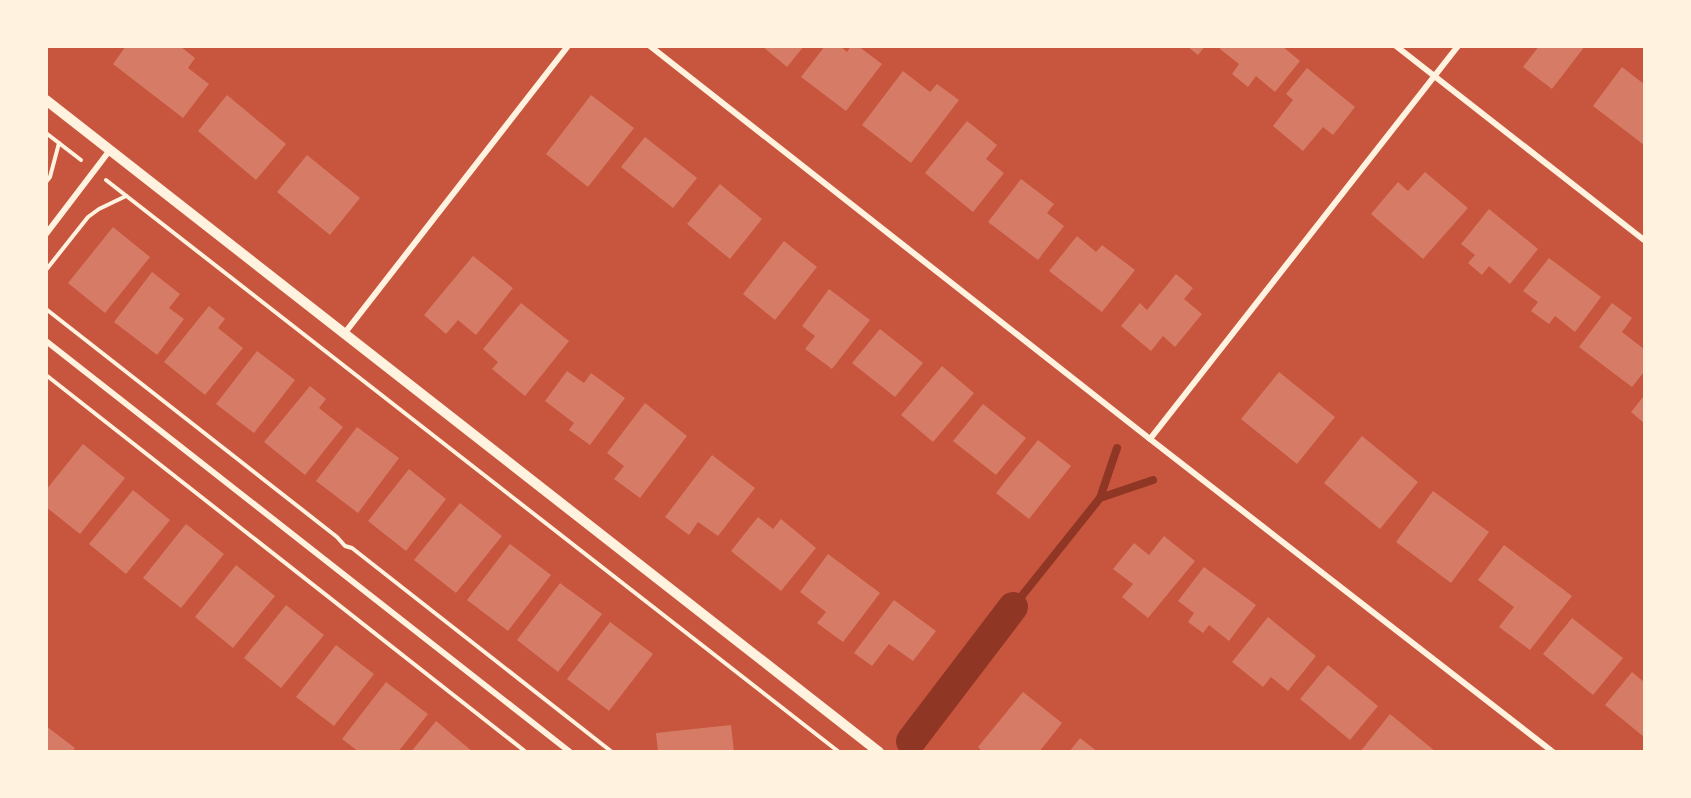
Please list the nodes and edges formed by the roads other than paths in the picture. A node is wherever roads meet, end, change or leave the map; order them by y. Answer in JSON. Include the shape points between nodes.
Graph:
{"nodes":[{"id":1,"x":568,"y":46,"type":"edge"},
{"id":2,"x":650,"y":46,"type":"edge"},
{"id":3,"x":1396,"y":46,"type":"edge"},
{"id":4,"x":1458,"y":46,"type":"edge"},
{"id":5,"x":1434,"y":77,"type":"junction"},
{"id":6,"x":46,"y":100,"type":"edge"},
{"id":7,"x":110,"y":150,"type":"junction"},
{"id":8,"x":46,"y":234,"type":"edge"},
{"id":9,"x":1644,"y":240,"type":"edge"},
{"id":10,"x":344,"y":334,"type":"junction"},
{"id":11,"x":46,"y":341,"type":"edge"},
{"id":12,"x":1150,"y":439,"type":"junction"},
{"id":13,"x":570,"y":752,"type":"edge"},
{"id":14,"x":879,"y":752,"type":"edge"},
{"id":15,"x":1553,"y":752,"type":"edge"}],
"edges":[{"from":1,"to":10,"type":"street"},
{"from":2,"to":12,"type":"street"},
{"from":3,"to":5,"type":"street"},
{"from":4,"to":5,"type":"street"},
{"from":5,"to":9,"type":"street"},
{"from":5,"to":12,"type":"street"},
{"from":6,"to":7,"type":"street"},
{"from":7,"to":8,"type":"street"},
{"from":7,"to":10,"type":"street"},
{"from":10,"to":14,"type":"street"},
{"from":11,"to":13,"type":"street"},
{"from":12,"to":15,"type":"street"}]}
